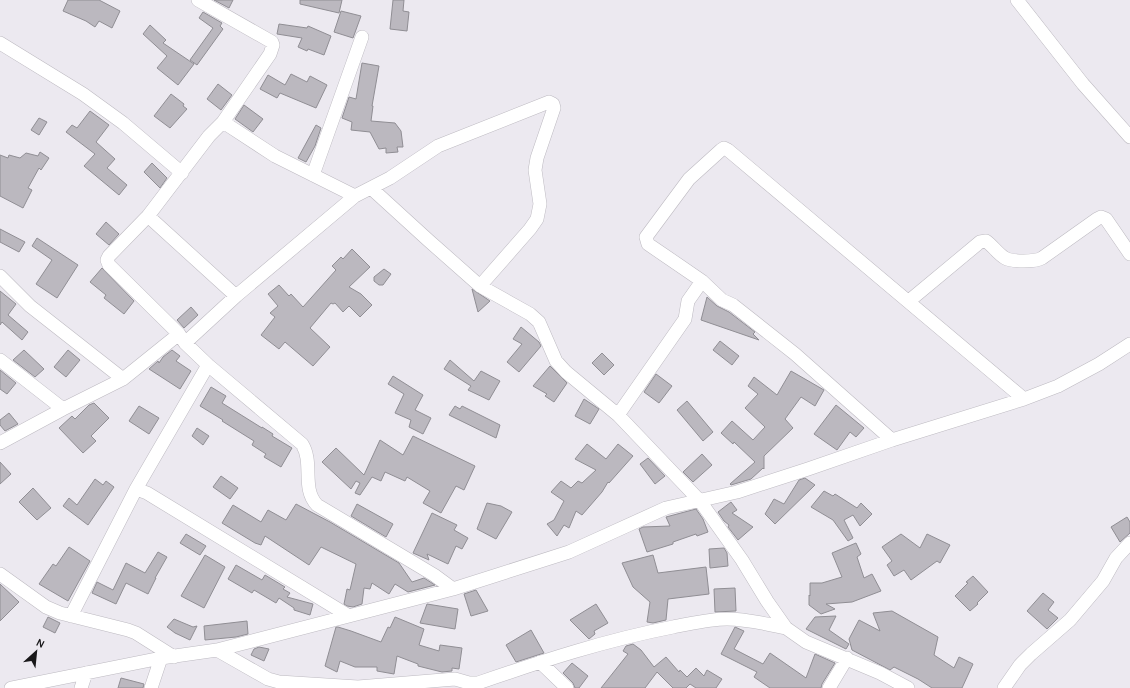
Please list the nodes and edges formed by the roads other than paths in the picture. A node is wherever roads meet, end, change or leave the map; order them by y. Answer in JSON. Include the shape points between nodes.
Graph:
{"nodes":[{"id":1,"x":198,"y":0,"type":"edge"},
{"id":2,"x":1017,"y":0,"type":"edge"},
{"id":3,"x":362,"y":38,"type":"dead end"},
{"id":4,"x":0,"y":43,"type":"edge"},
{"id":5,"x":223,"y":122,"type":"junction"},
{"id":6,"x":1130,"y":137,"type":"edge"},
{"id":7,"x":182,"y":173,"type":"junction"},
{"id":8,"x":313,"y":175,"type":"junction"},
{"id":9,"x":371,"y":188,"type":"junction"},
{"id":10,"x":355,"y":196,"type":"junction"},
{"id":11,"x":148,"y":216,"type":"junction"},
{"id":12,"x":1130,"y":254,"type":"edge"},
{"id":13,"x":0,"y":276,"type":"edge"},
{"id":14,"x":702,"y":281,"type":"junction"},
{"id":15,"x":480,"y":286,"type":"junction"},
{"id":16,"x":236,"y":296,"type":"junction"},
{"id":17,"x":909,"y":302,"type":"junction"},
{"id":18,"x":182,"y":339,"type":"junction"},
{"id":19,"x":1130,"y":344,"type":"edge"},
{"id":20,"x":0,"y":360,"type":"edge"},
{"id":21,"x":208,"y":365,"type":"junction"},
{"id":22,"x":123,"y":379,"type":"junction"},
{"id":23,"x":1024,"y":399,"type":"junction"},
{"id":24,"x":63,"y":409,"type":"junction"},
{"id":25,"x":618,"y":415,"type":"junction"},
{"id":26,"x":892,"y":440,"type":"junction"},
{"id":27,"x":0,"y":443,"type":"edge"},
{"id":28,"x":136,"y":489,"type":"junction"},
{"id":29,"x":700,"y":500,"type":"junction"},
{"id":30,"x":1130,"y":543,"type":"edge"},
{"id":31,"x":0,"y":574,"type":"edge"},
{"id":32,"x":453,"y":588,"type":"junction"},
{"id":33,"x":71,"y":616,"type":"junction"},
{"id":34,"x":349,"y":616,"type":"junction"},
{"id":35,"x":786,"y":628,"type":"junction"},
{"id":36,"x":218,"y":650,"type":"junction"},
{"id":37,"x":174,"y":657,"type":"junction"},
{"id":38,"x":161,"y":658,"type":"junction"},
{"id":39,"x":847,"y":658,"type":"junction"},
{"id":40,"x":540,"y":662,"type":"junction"},
{"id":41,"x":86,"y":673,"type":"junction"},
{"id":42,"x":358,"y":687,"type":"edge"},
{"id":43,"x":11,"y":688,"type":"edge"},
{"id":44,"x":81,"y":688,"type":"edge"},
{"id":45,"x":151,"y":688,"type":"edge"},
{"id":46,"x":567,"y":688,"type":"edge"},
{"id":47,"x":829,"y":688,"type":"edge"},
{"id":48,"x":908,"y":688,"type":"edge"},
{"id":49,"x":1004,"y":688,"type":"edge"}],
"edges":[{"from":1,"to":5,"type":"street","via":[[273,44],[270,54]]},
{"from":2,"to":6,"type":"street","via":[[1083,84]]},
{"from":3,"to":8,"type":"street"},
{"from":4,"to":7,"type":"street","via":[[123,123]]},
{"from":5,"to":7,"type":"street","via":[[209,136]]},
{"from":5,"to":8,"type":"street","via":[[276,156]]},
{"from":7,"to":11,"type":"street"},
{"from":8,"to":10,"type":"street"},
{"from":9,"to":10,"type":"street"},
{"from":9,"to":15,"type":"street"},
{"from":9,"to":15,"type":"street","via":[[438,146],[549,102],[553,104],[554,108],[536,158],[535,170],[540,204],[536,219]]},
{"from":10,"to":16,"type":"street"},
{"from":11,"to":16,"type":"street"},
{"from":11,"to":18,"type":"street","via":[[107,260]]},
{"from":12,"to":17,"type":"street","via":[[1106,219],[1101,217],[1037,261],[1009,260],[986,241],[980,242]]},
{"from":13,"to":22,"type":"street","via":[[30,306]]},
{"from":14,"to":17,"type":"street","via":[[648,244],[646,237],[689,179],[724,148]]},
{"from":14,"to":25,"type":"street","via":[[688,301],[685,319]]},
{"from":14,"to":26,"type":"street","via":[[722,300],[733,305],[795,354]]},
{"from":15,"to":25,"type":"street","via":[[530,314],[539,322],[556,361]]},
{"from":16,"to":18,"type":"street"},
{"from":17,"to":23,"type":"street"},
{"from":18,"to":21,"type":"street"},
{"from":18,"to":22,"type":"street"},
{"from":19,"to":23,"type":"street","via":[[1058,386]]},
{"from":20,"to":24,"type":"street"},
{"from":21,"to":28,"type":"street"},
{"from":21,"to":32,"type":"street","via":[[302,444],[307,452],[309,493],[317,505]]},
{"from":22,"to":24,"type":"street"},
{"from":23,"to":26,"type":"street"},
{"from":24,"to":27,"type":"street"},
{"from":25,"to":29,"type":"street"},
{"from":26,"to":29,"type":"street","via":[[737,492]]},
{"from":28,"to":33,"type":"street"},
{"from":28,"to":34,"type":"street","via":[[147,493]]},
{"from":29,"to":32,"type":"street","via":[[666,508],[569,552]]},
{"from":29,"to":35,"type":"street"},
{"from":30,"to":49,"type":"street","via":[[1116,558],[1103,581],[1070,620],[1020,665]]},
{"from":31,"to":33,"type":"street","via":[[46,607]]},
{"from":32,"to":34,"type":"street"},
{"from":33,"to":37,"type":"street","via":[[136,633]]},
{"from":34,"to":36,"type":"street"},
{"from":35,"to":39,"type":"street","via":[[806,642]]},
{"from":35,"to":40,"type":"street","via":[[758,622],[710,620],[632,635]]},
{"from":36,"to":37,"type":"street"},
{"from":36,"to":42,"type":"street","via":[[268,679],[279,682]]},
{"from":37,"to":38,"type":"street"},
{"from":38,"to":41,"type":"street"},
{"from":38,"to":45,"type":"street"},
{"from":39,"to":47,"type":"street"},
{"from":39,"to":48,"type":"street"},
{"from":40,"to":42,"type":"street","via":[[478,683],[454,679]]},
{"from":40,"to":46,"type":"street"},
{"from":41,"to":43,"type":"street"},
{"from":41,"to":44,"type":"street"}]}
